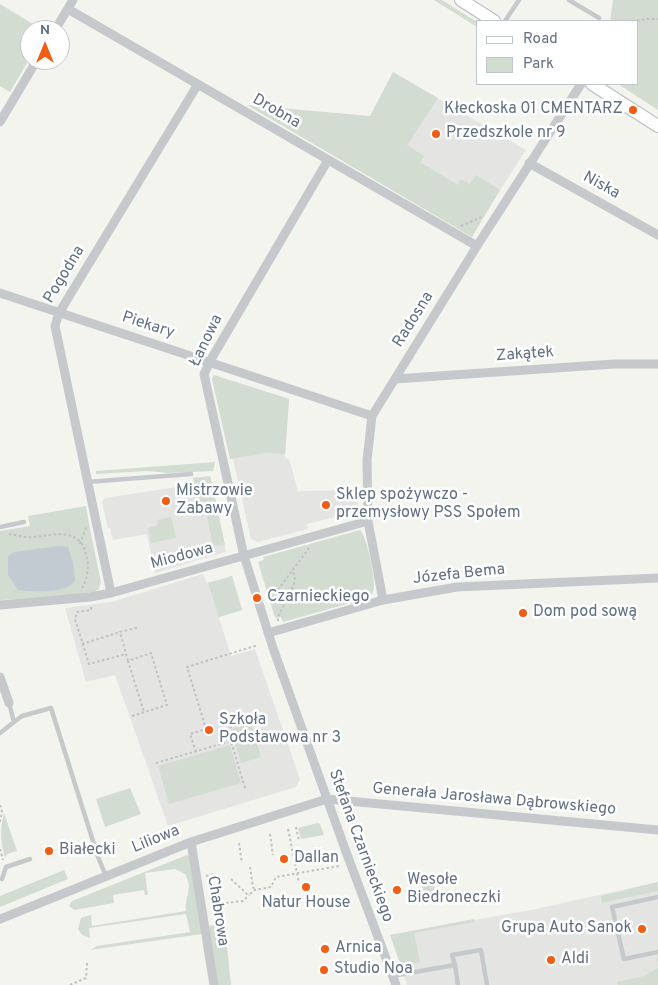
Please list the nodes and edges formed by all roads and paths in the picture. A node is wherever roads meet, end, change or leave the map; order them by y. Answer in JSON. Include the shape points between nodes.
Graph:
{"nodes":[{"id":1,"x":73,"y":0,"type":"edge"},
{"id":2,"x":461,"y":0,"type":"edge"},
{"id":3,"x":519,"y":0,"type":"edge"},
{"id":4,"x":569,"y":0,"type":"edge"},
{"id":5,"x":68,"y":8,"type":"junction"},
{"id":6,"x":599,"y":18,"type":"dead end"},
{"id":7,"x":658,"y":19,"type":"edge"},
{"id":8,"x":61,"y":20,"type":"edge"},
{"id":9,"x":492,"y":20,"type":"edge"},
{"id":10,"x":506,"y":20,"type":"edge"},
{"id":11,"x":638,"y":21,"type":"edge"},
{"id":12,"x":31,"y":70,"type":"edge"},
{"id":13,"x":198,"y":84,"type":"junction"},
{"id":14,"x":580,"y":85,"type":"edge"},
{"id":15,"x":594,"y":85,"type":"edge"},
{"id":16,"x":0,"y":122,"type":"edge"},
{"id":17,"x":658,"y":126,"type":"edge"},
{"id":18,"x":328,"y":160,"type":"junction"},
{"id":19,"x":529,"y":163,"type":"junction"},
{"id":20,"x":488,"y":214,"type":"dead end"},
{"id":21,"x":446,"y":229,"type":"junction"},
{"id":22,"x":658,"y":235,"type":"edge"},
{"id":23,"x":476,"y":246,"type":"junction"},
{"id":24,"x":0,"y":294,"type":"edge"},
{"id":25,"x":59,"y":313,"type":"junction"},
{"id":26,"x":210,"y":363,"type":"junction"},
{"id":27,"x":658,"y":364,"type":"edge"},
{"id":28,"x":395,"y":379,"type":"junction"},
{"id":29,"x":372,"y":416,"type":"junction"},
{"id":30,"x":191,"y":474,"type":"dead end"},
{"id":31,"x":87,"y":482,"type":"junction"},
{"id":32,"x":368,"y":521,"type":"junction"},
{"id":33,"x":24,"y":522,"type":"dead end"},
{"id":34,"x":86,"y":526,"type":"dead end"},
{"id":35,"x":0,"y":527,"type":"edge"},
{"id":36,"x":3,"y":534,"type":"dead end"},
{"id":37,"x":311,"y":537,"type":"junction"},
{"id":38,"x":80,"y":544,"type":"junction"},
{"id":39,"x":244,"y":556,"type":"junction"},
{"id":40,"x":292,"y":570,"type":"junction"},
{"id":41,"x":658,"y":578,"type":"edge"},
{"id":42,"x":111,"y":593,"type":"junction"},
{"id":43,"x":78,"y":594,"type":"dead end"},
{"id":44,"x":90,"y":597,"type":"junction"},
{"id":45,"x":383,"y":600,"type":"junction"},
{"id":46,"x":268,"y":604,"type":"dead end"},
{"id":47,"x":0,"y":605,"type":"edge"},
{"id":48,"x":278,"y":621,"type":"dead end"},
{"id":49,"x":139,"y":627,"type":"dead end"},
{"id":50,"x":120,"y":632,"type":"junction"},
{"id":51,"x":268,"y":633,"type":"junction"},
{"id":52,"x":82,"y":644,"type":"junction"},
{"id":53,"x":258,"y":645,"type":"dead end"},
{"id":54,"x":126,"y":654,"type":"junction"},
{"id":55,"x":128,"y":661,"type":"junction"},
{"id":56,"x":0,"y":676,"type":"edge"},
{"id":57,"x":9,"y":703,"type":"joint"},
{"id":58,"x":144,"y":712,"type":"junction"},
{"id":59,"x":132,"y":716,"type":"dead end"},
{"id":60,"x":255,"y":721,"type":"dead end"},
{"id":61,"x":14,"y":722,"type":"junction"},
{"id":62,"x":0,"y":733,"type":"edge"},
{"id":63,"x":231,"y":741,"type":"junction"},
{"id":64,"x":196,"y":752,"type":"junction"},
{"id":65,"x":156,"y":763,"type":"dead end"},
{"id":66,"x":245,"y":788,"type":"dead end"},
{"id":67,"x":326,"y":799,"type":"junction"},
{"id":68,"x":0,"y":805,"type":"edge"},
{"id":69,"x":0,"y":822,"type":"edge"},
{"id":70,"x":296,"y":827,"type":"dead end"},
{"id":71,"x":288,"y":829,"type":"dead end"},
{"id":72,"x":658,"y":830,"type":"edge"},
{"id":73,"x":270,"y":834,"type":"dead end"},
{"id":74,"x":299,"y":841,"type":"dead end"},
{"id":75,"x":191,"y":842,"type":"junction"},
{"id":76,"x":239,"y":843,"type":"dead end"},
{"id":77,"x":0,"y":849,"type":"edge"},
{"id":78,"x":273,"y":855,"type":"dead end"},
{"id":79,"x":30,"y":859,"type":"dead end"},
{"id":80,"x":242,"y":863,"type":"dead end"},
{"id":81,"x":339,"y":866,"type":"dead end"},
{"id":82,"x":6,"y":867,"type":"junction"},
{"id":83,"x":250,"y":867,"type":"dead end"},
{"id":84,"x":297,"y":874,"type":"junction"},
{"id":85,"x":106,"y":876,"type":"junction"},
{"id":86,"x":2,"y":879,"type":"dead end"},
{"id":87,"x":231,"y":879,"type":"dead end"},
{"id":88,"x":299,"y":883,"type":"dead end"},
{"id":89,"x":255,"y":890,"type":"junction"},
{"id":90,"x":250,"y":894,"type":"junction"},
{"id":91,"x":658,"y":897,"type":"edge"},
{"id":92,"x":226,"y":903,"type":"dead end"},
{"id":93,"x":0,"y":919,"type":"edge"},
{"id":94,"x":658,"y":952,"type":"edge"},
{"id":95,"x":87,"y":963,"type":"dead end"},
{"id":96,"x":454,"y":965,"type":"junction"},
{"id":97,"x":393,"y":982,"type":"edge"},
{"id":98,"x":70,"y":985,"type":"edge"},
{"id":99,"x":214,"y":985,"type":"edge"},
{"id":100,"x":458,"y":985,"type":"edge"},
{"id":101,"x":487,"y":985,"type":"edge"}],
"edges":[{"from":1,"to":5,"type":"street"},
{"from":2,"to":9,"type":"main road"},
{"from":3,"to":10,"type":"lane"},
{"from":4,"to":6,"type":"lane"},
{"from":5,"to":8,"type":"street"},
{"from":5,"to":13,"type":"street","name":"Drobna"},
{"from":7,"to":11,"type":"path"},
{"from":12,"to":16,"type":"street"},
{"from":13,"to":18,"type":"street","name":"Drobna"},
{"from":13,"to":25,"type":"street","name":"Pogodna"},
{"from":14,"to":19,"type":"street","name":"Radosna"},
{"from":15,"to":17,"type":"main road"},
{"from":18,"to":21,"type":"street","name":"Drobna"},
{"from":18,"to":26,"type":"street","name":"Łanowa"},
{"from":19,"to":22,"type":"street","name":"Niska"},
{"from":19,"to":23,"type":"street","name":"Radosna"},
{"from":20,"to":21,"type":"path"},
{"from":21,"to":23,"type":"street","name":"Drobna"},
{"from":23,"to":28,"type":"street","name":"Radosna"},
{"from":24,"to":25,"type":"street","name":"Piekary"},
{"from":25,"to":26,"type":"street","name":"Piekary"},
{"from":25,"to":31,"type":"street","name":"Pogodna","via":[[55,326]]},
{"from":26,"to":29,"type":"street","name":"Piekary"},
{"from":26,"to":39,"type":"street","name":"Łanowa","via":[[204,374]]},
{"from":27,"to":28,"type":"street","name":"Zakątek","via":[[614,364]]},
{"from":28,"to":29,"type":"street","name":"Radosna"},
{"from":29,"to":32,"type":"street","name":"Radosna","via":[[367,460]]},
{"from":30,"to":31,"type":"lane"},
{"from":31,"to":42,"type":"street","name":"Pogodna"},
{"from":32,"to":37,"type":"street","name":"Miodowa"},
{"from":32,"to":45,"type":"street","name":"Radosna"},
{"from":33,"to":35,"type":"lane"},
{"from":34,"to":38,"type":"path"},
{"from":36,"to":38,"type":"path","via":[[31,537],[65,533]]},
{"from":37,"to":39,"type":"street","name":"Miodowa"},
{"from":37,"to":40,"type":"path","via":[[313,543]]},
{"from":38,"to":43,"type":"path","via":[[88,565],[85,584]]},
{"from":39,"to":42,"type":"street","name":"Miodowa"},
{"from":39,"to":51,"type":"street","name":"Stefana Czarnieckiego"},
{"from":40,"to":46,"type":"path"},
{"from":40,"to":48,"type":"path","via":[[294,584]]},
{"from":41,"to":45,"type":"street","name":"Józefa Bema","via":[[463,586]]},
{"from":42,"to":44,"type":"street","name":"Miodowa"},
{"from":44,"to":47,"type":"street","name":"Miodowa"},
{"from":44,"to":52,"type":"path","via":[[92,610],[77,612],[75,619]]},
{"from":45,"to":51,"type":"street","name":"Józefa Bema"},
{"from":49,"to":50,"type":"path"},
{"from":50,"to":52,"type":"path"},
{"from":50,"to":54,"type":"path"},
{"from":51,"to":67,"type":"street","name":"Stefana Czarnieckiego"},
{"from":52,"to":54,"type":"path","via":[[89,664]]},
{"from":53,"to":64,"type":"path","via":[[187,667],[206,729],[190,734]]},
{"from":54,"to":55,"type":"path"},
{"from":55,"to":58,"type":"path"},
{"from":55,"to":58,"type":"path","via":[[151,653],[167,705]]},
{"from":56,"to":57,"type":"street"},
{"from":57,"to":61,"type":"lane"},
{"from":58,"to":59,"type":"path"},
{"from":60,"to":63,"type":"path","via":[[228,728]]},
{"from":61,"to":62,"type":"lane"},
{"from":61,"to":85,"type":"lane","via":[[22,716],[51,708]]},
{"from":63,"to":64,"type":"path"},
{"from":63,"to":66,"type":"path"},
{"from":64,"to":65,"type":"path"},
{"from":67,"to":72,"type":"street","name":"Generała Jarosława Dąbrowskiego"},
{"from":67,"to":75,"type":"street","name":"Liliowa"},
{"from":67,"to":97,"type":"street","name":"Stefana Czarnieckiego"},
{"from":68,"to":69,"type":"path"},
{"from":70,"to":74,"type":"path"},
{"from":71,"to":84,"type":"path"},
{"from":73,"to":78,"type":"path"},
{"from":75,"to":85,"type":"street","name":"Liliowa"},
{"from":75,"to":99,"type":"street","name":"Chabrowa"},
{"from":76,"to":80,"type":"path"},
{"from":77,"to":82,"type":"path"},
{"from":79,"to":82,"type":"lane"},
{"from":81,"to":84,"type":"path"},
{"from":82,"to":86,"type":"lane"},
{"from":83,"to":89,"type":"path"},
{"from":84,"to":88,"type":"path"},
{"from":84,"to":89,"type":"path","via":[[276,877],[270,887]]},
{"from":85,"to":93,"type":"street","name":"Liliowa"},
{"from":87,"to":90,"type":"path"},
{"from":89,"to":90,"type":"path"},
{"from":90,"to":92,"type":"path","via":[[243,901]]},
{"from":91,"to":94,"type":"lane","via":[[612,907],[624,959]]},
{"from":95,"to":98,"type":"path","via":[[86,978]]},
{"from":96,"to":97,"type":"lane"},
{"from":96,"to":100,"type":"lane"},
{"from":96,"to":101,"type":"lane","via":[[452,955],[481,950]]}]}
